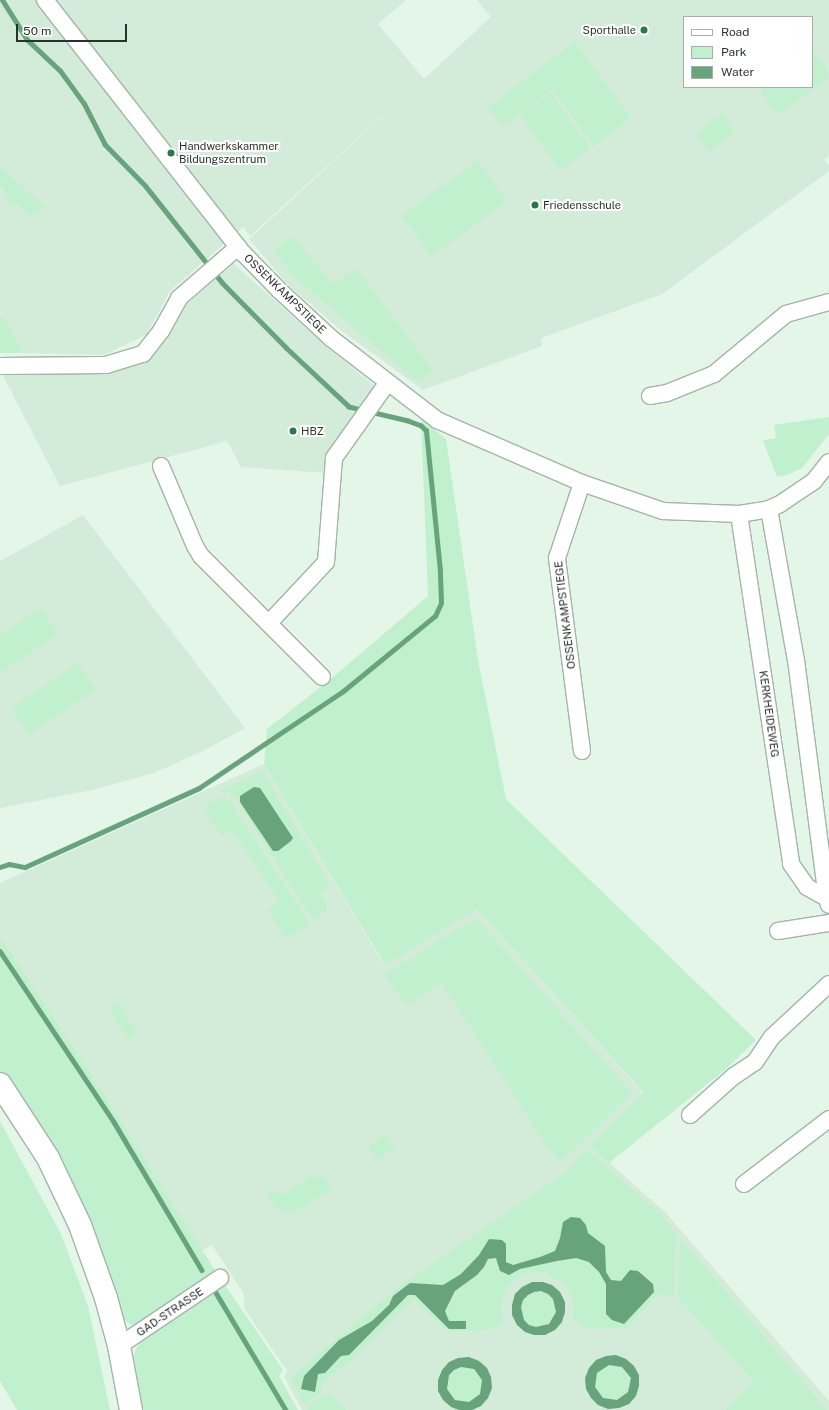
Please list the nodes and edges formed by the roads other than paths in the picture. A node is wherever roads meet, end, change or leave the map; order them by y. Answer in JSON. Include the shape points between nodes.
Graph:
{"nodes":[{"id":1,"x":45,"y":0,"type":"edge"},
{"id":2,"x":238,"y":247,"type":"junction"},
{"id":3,"x":829,"y":302,"type":"edge"},
{"id":4,"x":0,"y":366,"type":"edge"},
{"id":5,"x":383,"y":389,"type":"junction"},
{"id":6,"x":650,"y":396,"type":"dead end"},
{"id":7,"x":829,"y":462,"type":"edge"},
{"id":8,"x":160,"y":466,"type":"dead end"},
{"id":9,"x":582,"y":483,"type":"junction"},
{"id":10,"x":769,"y":509,"type":"junction"},
{"id":11,"x":739,"y":514,"type":"junction"},
{"id":12,"x":269,"y":623,"type":"junction"},
{"id":13,"x":322,"y":677,"type":"dead end"},
{"id":14,"x":582,"y":751,"type":"dead end"},
{"id":15,"x":828,"y":902,"type":"edge"},
{"id":16,"x":829,"y":923,"type":"edge"},
{"id":17,"x":778,"y":931,"type":"dead end"},
{"id":18,"x":829,"y":984,"type":"edge"},
{"id":19,"x":0,"y":1084,"type":"edge"},
{"id":20,"x":690,"y":1115,"type":"dead end"},
{"id":21,"x":829,"y":1119,"type":"edge"},
{"id":22,"x":744,"y":1184,"type":"dead end"},
{"id":23,"x":220,"y":1278,"type":"dead end"},
{"id":24,"x":119,"y":1346,"type":"junction"},
{"id":25,"x":131,"y":1410,"type":"edge"}],
"edges":[{"from":1,"to":2,"type":"street"},
{"from":2,"to":4,"type":"street","name":"OSSENKAMPSTIEGE","via":[[179,298],[161,331],[143,354],[106,365]]},
{"from":2,"to":5,"type":"street","name":"OSSENKAMPSTIEGE","via":[[279,290]]},
{"from":3,"to":6,"type":"street","via":[[786,314],[714,374],[667,393]]},
{"from":5,"to":9,"type":"street","name":"OSSENKAMPSTIEGE","via":[[437,420]]},
{"from":5,"to":12,"type":"street","via":[[334,458],[326,562]]},
{"from":7,"to":10,"type":"street","name":"OSSENKAMPSTIEGE","via":[[814,481]]},
{"from":8,"to":12,"type":"street","via":[[201,556]]},
{"from":9,"to":11,"type":"street","name":"OSSENKAMPSTIEGE","via":[[663,511]]},
{"from":9,"to":14,"type":"street","name":"OSSENKAMPSTIEGE","via":[[557,558]]},
{"from":10,"to":11,"type":"street","name":"OSSENKAMPSTIEGE"},
{"from":10,"to":15,"type":"street","name":"KERKHEIDEWEG","via":[[796,660]]},
{"from":11,"to":15,"type":"street","name":"KERKHEIDEWEG","via":[[791,864],[807,888]]},
{"from":12,"to":13,"type":"street"},
{"from":16,"to":17,"type":"street"},
{"from":18,"to":20,"type":"street","via":[[772,1037],[755,1062],[734,1076]]},
{"from":19,"to":24,"type":"main road","via":[[48,1158],[80,1225],[106,1298]]},
{"from":21,"to":22,"type":"street"},
{"from":23,"to":24,"type":"street","name":"GAD-STRASSE"},
{"from":24,"to":25,"type":"main road"}]}
